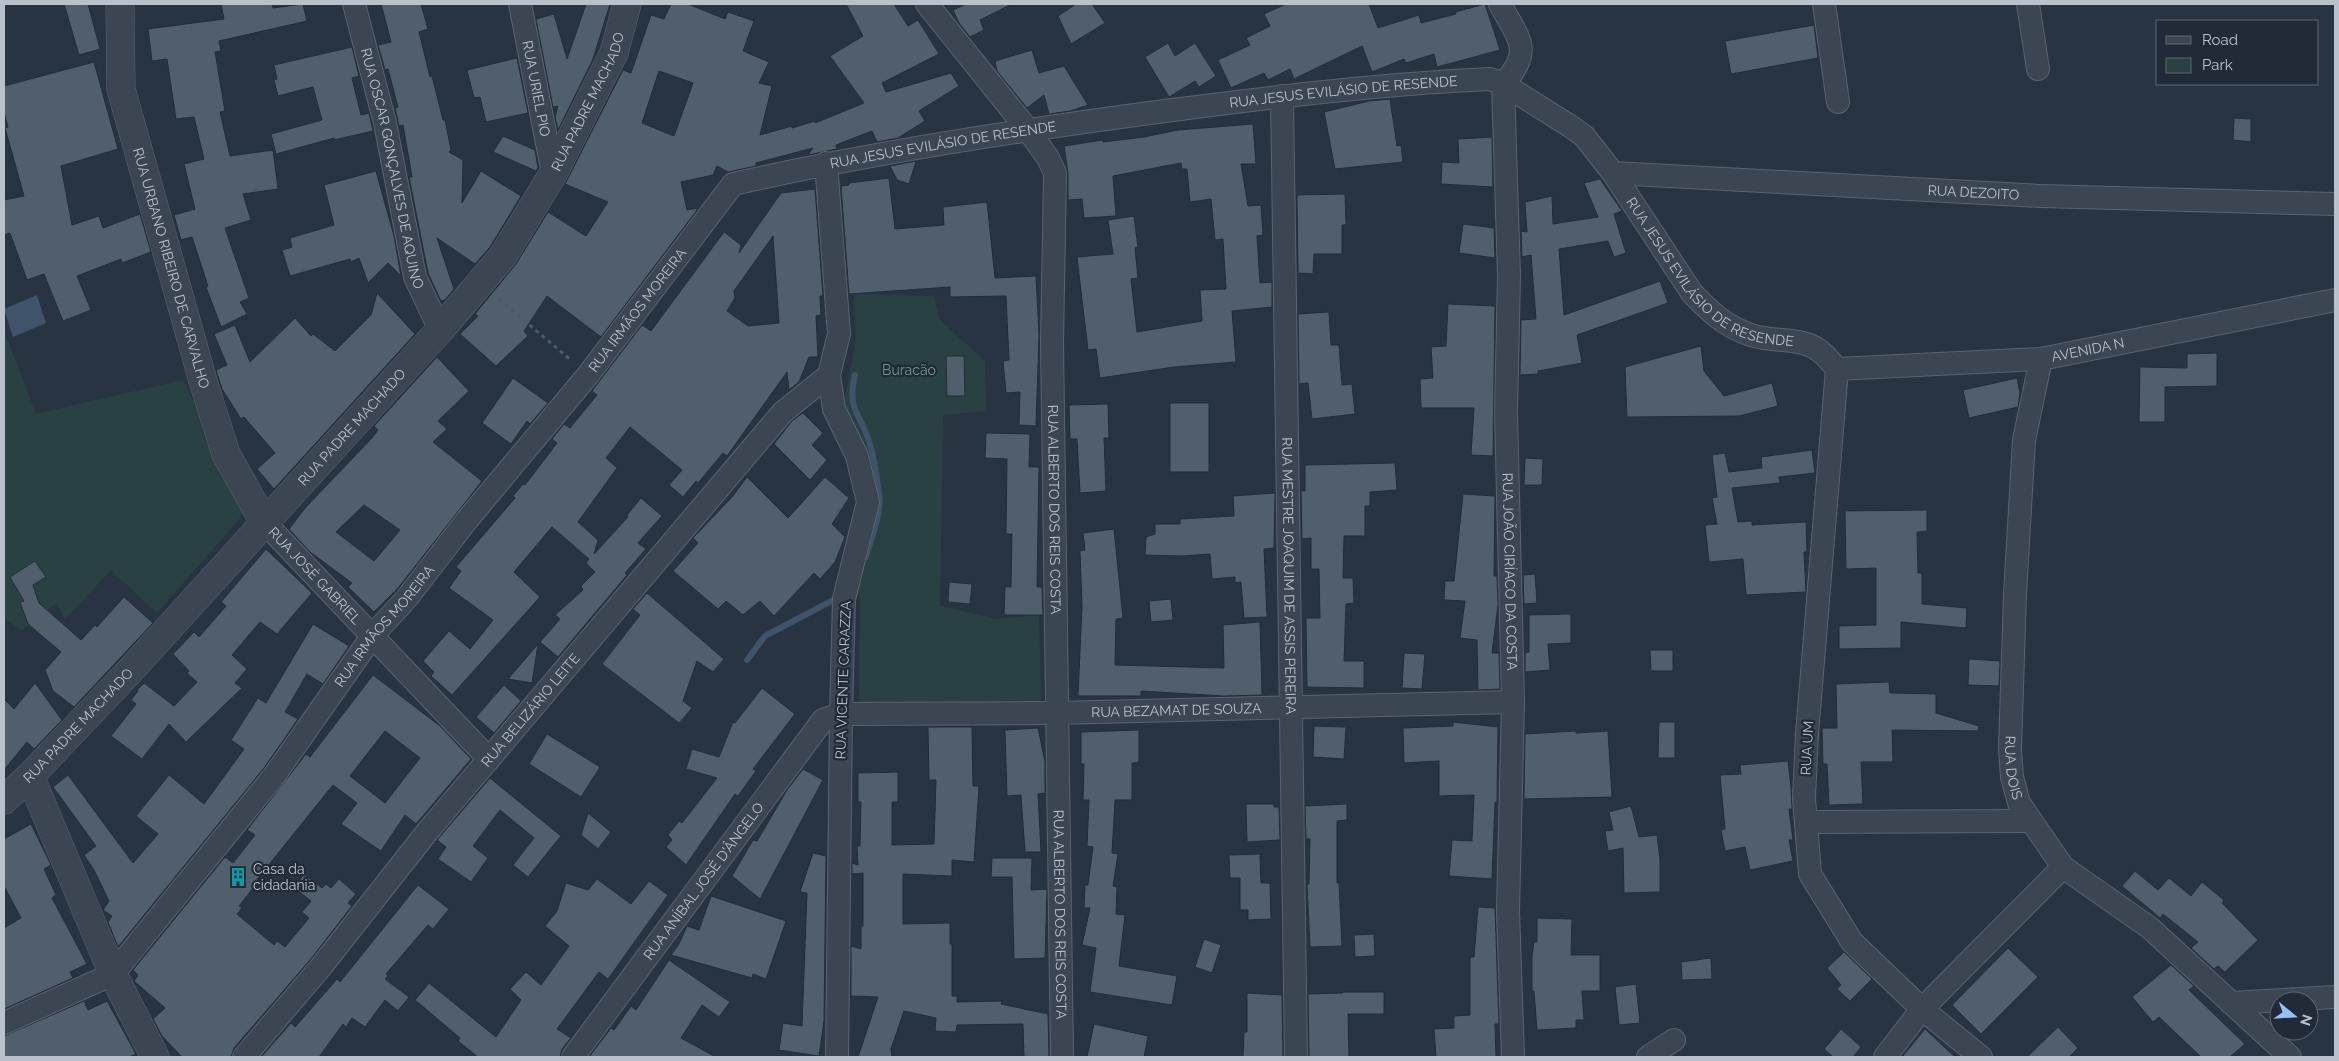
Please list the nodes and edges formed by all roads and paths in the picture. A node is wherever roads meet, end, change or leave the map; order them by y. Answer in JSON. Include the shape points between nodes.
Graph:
{"nodes":[{"id":1,"x":120,"y":4,"type":"edge"},
{"id":2,"x":354,"y":4,"type":"edge"},
{"id":3,"x":520,"y":4,"type":"edge"},
{"id":4,"x":627,"y":4,"type":"edge"},
{"id":5,"x":928,"y":4,"type":"edge"},
{"id":6,"x":1500,"y":4,"type":"edge"},
{"id":7,"x":1824,"y":4,"type":"edge"},
{"id":8,"x":2028,"y":4,"type":"edge"},
{"id":9,"x":2038,"y":69,"type":"dead end"},
{"id":10,"x":1503,"y":84,"type":"junction"},
{"id":11,"x":1282,"y":96,"type":"junction"},
{"id":12,"x":1838,"y":102,"type":"dead end"},
{"id":13,"x":1028,"y":130,"type":"junction"},
{"id":14,"x":826,"y":163,"type":"junction"},
{"id":15,"x":1613,"y":173,"type":"junction"},
{"id":16,"x":553,"y":174,"type":"junction"},
{"id":17,"x":733,"y":184,"type":"joint"},
{"id":18,"x":2335,"y":204,"type":"edge"},
{"id":19,"x":479,"y":282,"type":"junction"},
{"id":20,"x":2335,"y":300,"type":"edge"},
{"id":21,"x":440,"y":330,"type":"junction"},
{"id":22,"x":2041,"y":359,"type":"junction"},
{"id":23,"x":1837,"y":369,"type":"junction"},
{"id":24,"x":588,"y":375,"type":"junction"},
{"id":25,"x":829,"y":375,"type":"junction"},
{"id":26,"x":264,"y":522,"type":"junction"},
{"id":27,"x":373,"y":636,"type":"junction"},
{"id":28,"x":1513,"y":702,"type":"junction"},
{"id":29,"x":1291,"y":706,"type":"junction"},
{"id":30,"x":1056,"y":713,"type":"junction"},
{"id":31,"x":841,"y":714,"type":"junction"},
{"id":32,"x":489,"y":759,"type":"junction"},
{"id":33,"x":30,"y":776,"type":"junction"},
{"id":34,"x":4,"y":800,"type":"edge"},
{"id":35,"x":2031,"y":821,"type":"junction"},
{"id":36,"x":1808,"y":822,"type":"junction"},
{"id":37,"x":2063,"y":867,"type":"junction"},
{"id":38,"x":113,"y":974,"type":"junction"},
{"id":39,"x":2335,"y":997,"type":"edge"},
{"id":40,"x":2230,"y":1003,"type":"junction"},
{"id":41,"x":1922,"y":1009,"type":"junction"},
{"id":42,"x":4,"y":1023,"type":"edge"},
{"id":43,"x":1674,"y":1040,"type":"dead end"},
{"id":44,"x":155,"y":1057,"type":"edge"},
{"id":45,"x":244,"y":1057,"type":"edge"},
{"id":46,"x":573,"y":1057,"type":"edge"},
{"id":47,"x":837,"y":1057,"type":"edge"},
{"id":48,"x":1062,"y":1057,"type":"edge"},
{"id":49,"x":1296,"y":1057,"type":"edge"},
{"id":50,"x":1513,"y":1057,"type":"edge"},
{"id":51,"x":1648,"y":1057,"type":"edge"},
{"id":52,"x":1885,"y":1057,"type":"edge"},
{"id":53,"x":1981,"y":1057,"type":"edge"},
{"id":54,"x":2290,"y":1057,"type":"edge"}],
"edges":[{"from":1,"to":26,"type":"street","name":"RUA URBANO RIBEIRO DE CARVALHO","via":[[121,89],[226,454]]},
{"from":2,"to":21,"type":"street","name":"RUA OSCAR GONÇALVES DE AQUINO","via":[[385,123],[416,277]]},
{"from":3,"to":16,"type":"street","name":"RUA URIEL PIO"},
{"from":4,"to":16,"type":"street","name":"RUA PADRE MACHADO","via":[[614,53]]},
{"from":5,"to":13,"type":"street","name":"RUA ALBERTO DOS REIS COSTA"},
{"from":6,"to":10,"type":"street","via":[[1520,42],[1522,53],[1519,64]]},
{"from":7,"to":12,"type":"street"},
{"from":8,"to":9,"type":"street"},
{"from":10,"to":11,"type":"street","name":"RUA JESUS EVILÁSIO DE RESENDE","via":[[1490,79],[1473,79]]},
{"from":10,"to":15,"type":"street","name":"RUA JESUS EVILÁSIO DE RESENDE","via":[[1584,136]]},
{"from":10,"to":28,"type":"street","name":"RUA JOÃO CIRÍACO DA COSTA","via":[[1509,276],[1506,412]]},
{"from":11,"to":13,"type":"street","name":"RUA JESUS EVILÁSIO DE RESENDE"},
{"from":11,"to":29,"type":"street","name":"RUA MESTRE JOAQUIM DE ASSIS PEREIRA"},
{"from":13,"to":14,"type":"street","name":"RUA JESUS EVILÁSIO DE RESENDE"},
{"from":13,"to":30,"type":"street","name":"RUA ALBERTO DOS REIS COSTA","via":[[1055,173],[1052,343]]},
{"from":14,"to":17,"type":"street","name":"RUA JESUS EVILÁSIO DE RESENDE"},
{"from":14,"to":25,"type":"street","name":"RUA VICENTE CARAZZA","via":[[839,334]]},
{"from":15,"to":18,"type":"street","name":"RUA DEZOITO","via":[[2041,196]]},
{"from":15,"to":23,"type":"street","name":"RUA JESUS EVILÁSIO DE RESENDE","via":[[1692,293],[1707,310],[1751,336],[1806,344],[1820,351]]},
{"from":16,"to":19,"type":"street","name":"RUA PADRE MACHADO","via":[[503,256]]},
{"from":17,"to":24,"type":"street","name":"RUA IRMÃOS MOREIRA"},
{"from":19,"to":21,"type":"street","name":"RUA PADRE MACHADO"},
{"from":19,"to":24,"type":"path"},
{"from":20,"to":22,"type":"street","name":"AVENIDA N"},
{"from":21,"to":26,"type":"street","name":"RUA PADRE MACHADO"},
{"from":22,"to":23,"type":"street","name":"AVENIDA N"},
{"from":22,"to":35,"type":"street","name":"RUA DOIS","via":[[2024,440],[2010,749],[2012,778],[2019,803]]},
{"from":23,"to":36,"type":"street","name":"RUA UM","via":[[1807,734],[1804,798]]},
{"from":24,"to":27,"type":"street","name":"RUA IRMÃOS MOREIRA"},
{"from":25,"to":31,"type":"street","name":"RUA VICENTE CARAZZA","via":[[834,409],[857,456],[868,502],[844,599]]},
{"from":25,"to":32,"type":"street","name":"RUA BELIZÁRIO LEITE","via":[[783,412]]},
{"from":26,"to":27,"type":"street","name":"RUA JOSÉ GABRIEL"},
{"from":26,"to":33,"type":"street","name":"RUA PADRE MACHADO","via":[[128,674]]},
{"from":27,"to":32,"type":"street","name":"RUA JOSÉ GABRIEL"},
{"from":27,"to":38,"type":"street","name":"RUA IRMÃOS MOREIRA","via":[[274,776]]},
{"from":28,"to":29,"type":"street","name":"RUA BEZAMAT DE SOUZA"},
{"from":28,"to":50,"type":"street","name":"RUA JOÃO CIRÍACO DA COSTA","via":[[1508,911]]},
{"from":29,"to":30,"type":"street","name":"RUA BEZAMAT DE SOUZA"},
{"from":29,"to":49,"type":"street","name":"RUA MESTRE JOAQUIM DE ASSIS PEREIRA"},
{"from":30,"to":31,"type":"street","name":"RUA BEZAMAT DE SOUZA"},
{"from":30,"to":48,"type":"street","name":"RUA ALBERTO DOS REIS COSTA"},
{"from":31,"to":46,"type":"street","name":"RUA ANÍBAL JOSÉ D'ÂNGELO","via":[[824,720]]},
{"from":31,"to":47,"type":"street","name":"RUA VICENTE CARAZZA"},
{"from":32,"to":45,"type":"street","name":"RUA BELIZÁRIO LEITE"},
{"from":33,"to":34,"type":"street","name":"RUA PADRE MACHADO"},
{"from":33,"to":38,"type":"street"},
{"from":35,"to":36,"type":"street"},
{"from":35,"to":37,"type":"street","name":"RUA DOIS"},
{"from":36,"to":41,"type":"street","name":"RUA UM","via":[[1810,874],[1825,902],[1852,942]]},
{"from":37,"to":40,"type":"street","name":"RUA DOIS","via":[[2150,928]]},
{"from":37,"to":41,"type":"street"},
{"from":38,"to":42,"type":"street","name":"RUA IRMÃOS MOREIRA"},
{"from":38,"to":44,"type":"street"},
{"from":39,"to":40,"type":"street"},
{"from":40,"to":54,"type":"street","name":"RUA DOIS"},
{"from":41,"to":52,"type":"street"},
{"from":41,"to":53,"type":"street","name":"RUA UM"},
{"from":43,"to":51,"type":"street"}]}
